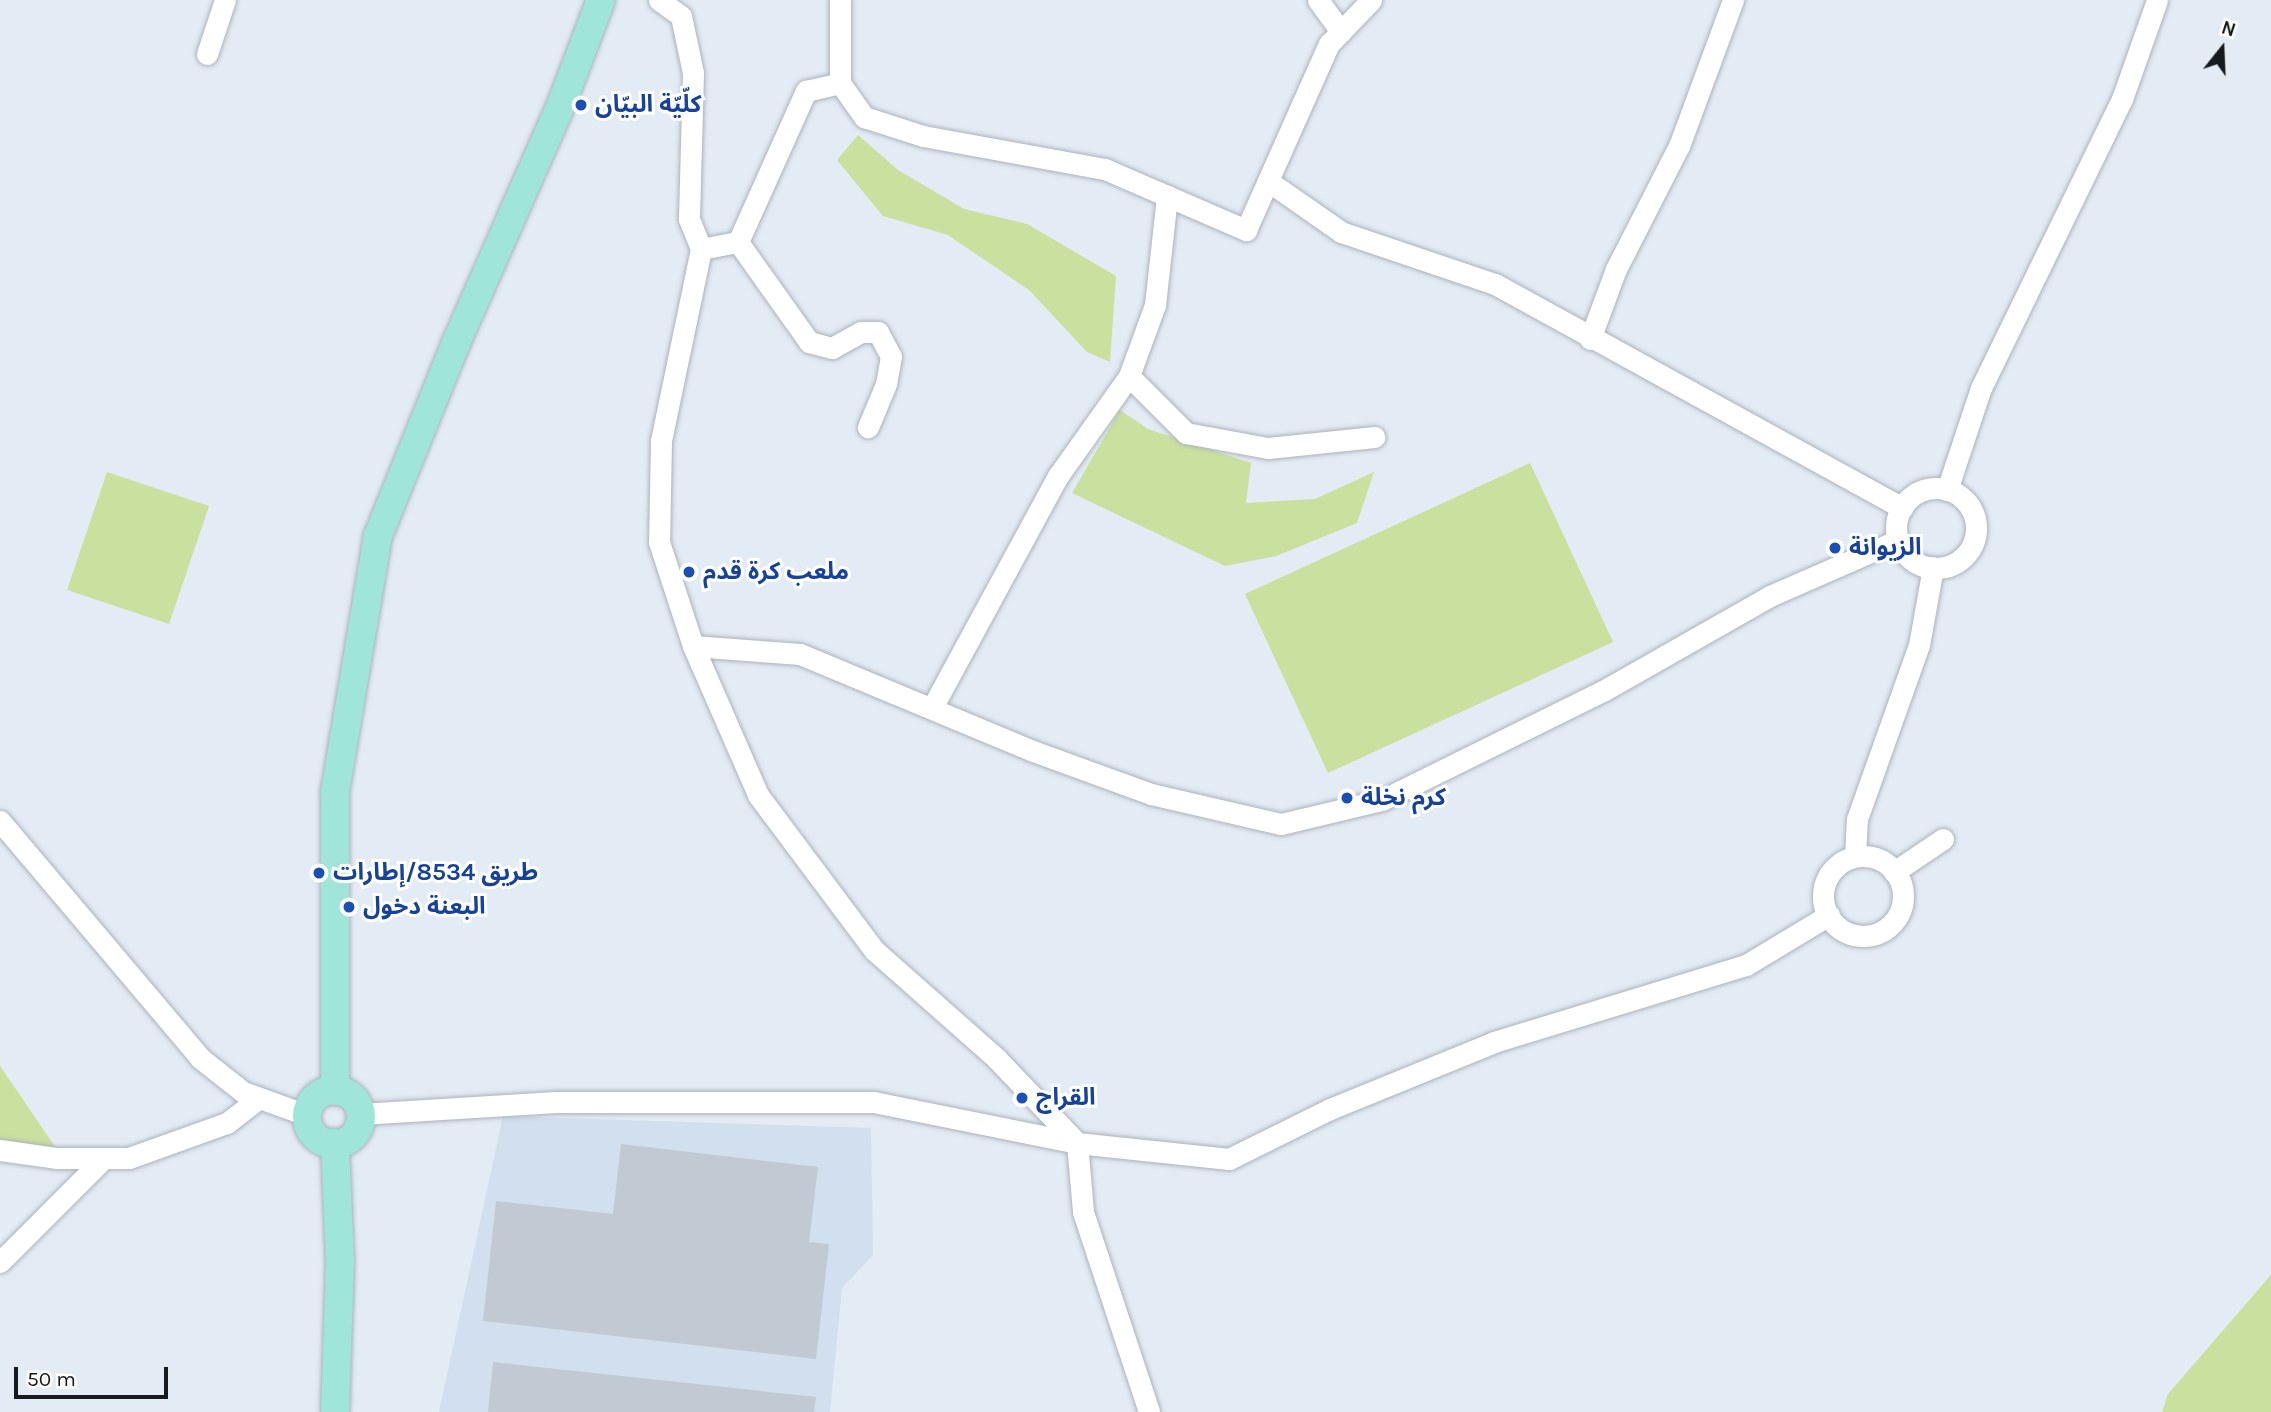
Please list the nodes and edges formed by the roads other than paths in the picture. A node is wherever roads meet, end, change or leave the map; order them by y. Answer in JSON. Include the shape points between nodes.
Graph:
{"nodes":[{"id":1,"x":225,"y":0,"type":"edge"},
{"id":2,"x":601,"y":0,"type":"edge"},
{"id":3,"x":659,"y":0,"type":"edge"},
{"id":4,"x":840,"y":0,"type":"edge"},
{"id":5,"x":1318,"y":0,"type":"edge"},
{"id":6,"x":1371,"y":0,"type":"edge"},
{"id":7,"x":1733,"y":0,"type":"edge"},
{"id":8,"x":2157,"y":0,"type":"edge"},
{"id":9,"x":1341,"y":32,"type":"junction"},
{"id":10,"x":207,"y":54,"type":"dead end"},
{"id":11,"x":840,"y":83,"type":"junction"},
{"id":12,"x":1268,"y":181,"type":"junction"},
{"id":13,"x":1167,"y":196,"type":"junction"},
{"id":14,"x":738,"y":242,"type":"junction"},
{"id":15,"x":701,"y":249,"type":"junction"},
{"id":16,"x":1590,"y":339,"type":"junction"},
{"id":17,"x":1129,"y":376,"type":"junction"},
{"id":18,"x":868,"y":427,"type":"dead end"},
{"id":19,"x":1374,"y":437,"type":"dead end"},
{"id":20,"x":1947,"y":490,"type":"junction"},
{"id":21,"x":1902,"y":508,"type":"junction"},
{"id":22,"x":1898,"y":540,"type":"junction"},
{"id":23,"x":1933,"y":567,"type":"junction"},
{"id":24,"x":693,"y":646,"type":"junction"},
{"id":25,"x":933,"y":706,"type":"junction"},
{"id":26,"x":0,"y":821,"type":"edge"},
{"id":27,"x":1942,"y":839,"type":"dead end"},
{"id":28,"x":1855,"y":856,"type":"junction"},
{"id":29,"x":1894,"y":872,"type":"junction"},
{"id":30,"x":1829,"y":915,"type":"junction"},
{"id":31,"x":335,"y":1091,"type":"junction"},
{"id":32,"x":258,"y":1099,"type":"junction"},
{"id":33,"x":360,"y":1114,"type":"junction"},
{"id":34,"x":307,"y":1115,"type":"junction"},
{"id":35,"x":335,"y":1143,"type":"junction"},
{"id":36,"x":1077,"y":1143,"type":"junction"},
{"id":37,"x":0,"y":1150,"type":"edge"},
{"id":38,"x":104,"y":1158,"type":"junction"},
{"id":39,"x":0,"y":1262,"type":"edge"},
{"id":40,"x":335,"y":1412,"type":"edge"},
{"id":41,"x":1149,"y":1412,"type":"edge"}],
"edges":[{"from":1,"to":10,"type":"street"},
{"from":2,"to":31,"type":"main road","via":[[378,536],[335,792]]},
{"from":3,"to":15,"type":"street","via":[[681,16],[693,73],[689,219]]},
{"from":4,"to":11,"type":"street"},
{"from":5,"to":9,"type":"street"},
{"from":6,"to":9,"type":"street"},
{"from":7,"to":16,"type":"street","via":[[1679,146],[1616,270]]},
{"from":8,"to":20,"type":"street","via":[[2122,99],[1981,388]]},
{"from":9,"to":12,"type":"street","via":[[1329,44]]},
{"from":11,"to":13,"type":"street","via":[[864,117],[923,136],[1105,169]]},
{"from":11,"to":14,"type":"street","via":[[806,91]]},
{"from":12,"to":13,"type":"street","via":[[1246,230]]},
{"from":12,"to":16,"type":"street","via":[[1341,232],[1495,284]]},
{"from":13,"to":17,"type":"street","via":[[1155,305]]},
{"from":14,"to":15,"type":"street"},
{"from":14,"to":18,"type":"street","via":[[808,342],[832,348],[860,332],[878,332],[891,356],[886,384]]},
{"from":15,"to":24,"type":"street","via":[[661,441],[660,466],[659,542]]},
{"from":16,"to":21,"type":"street"},
{"from":17,"to":19,"type":"street","via":[[1186,433],[1268,448]]},
{"from":17,"to":25,"type":"street","via":[[1058,476]]},
{"from":20,"to":21,"type":"street","via":[[1916,493]]},
{"from":20,"to":23,"type":"street","via":[[1972,510],[1976,536],[1963,558]]},
{"from":21,"to":22,"type":"street"},
{"from":22,"to":23,"type":"street","via":[[1913,561]]},
{"from":22,"to":25,"type":"street","via":[[1770,596],[1603,691],[1381,800],[1281,824],[1151,794],[1033,751]]},
{"from":23,"to":28,"type":"street","via":[[1919,645],[1857,819]]},
{"from":24,"to":25,"type":"street","via":[[800,654]]},
{"from":24,"to":36,"type":"street","via":[[758,795],[874,950],[998,1059]]},
{"from":26,"to":32,"type":"street","via":[[200,1058],[243,1093]]},
{"from":27,"to":29,"type":"street"},
{"from":28,"to":29,"type":"street","via":[[1881,860]]},
{"from":28,"to":30,"type":"street","via":[[1832,869],[1825,881],[1823,894]]},
{"from":29,"to":30,"type":"street","via":[[1902,903],[1890,925],[1879,932],[1852,934]]},
{"from":30,"to":36,"type":"street","via":[[1746,965],[1494,1042],[1330,1109],[1229,1159]]},
{"from":31,"to":33,"type":"main road","via":[[349,1095]]},
{"from":31,"to":34,"type":"main road","via":[[313,1100]]},
{"from":32,"to":34,"type":"street"},
{"from":32,"to":38,"type":"street","via":[[227,1123],[128,1158]]},
{"from":33,"to":35,"type":"main road","via":[[355,1134]]},
{"from":33,"to":36,"type":"street","via":[[556,1102],[874,1102]]},
{"from":34,"to":35,"type":"main road","via":[[312,1133]]},
{"from":35,"to":40,"type":"main road","via":[[340,1262]]},
{"from":36,"to":41,"type":"street","via":[[1083,1212]]},
{"from":37,"to":38,"type":"street"},
{"from":38,"to":39,"type":"street"}]}
